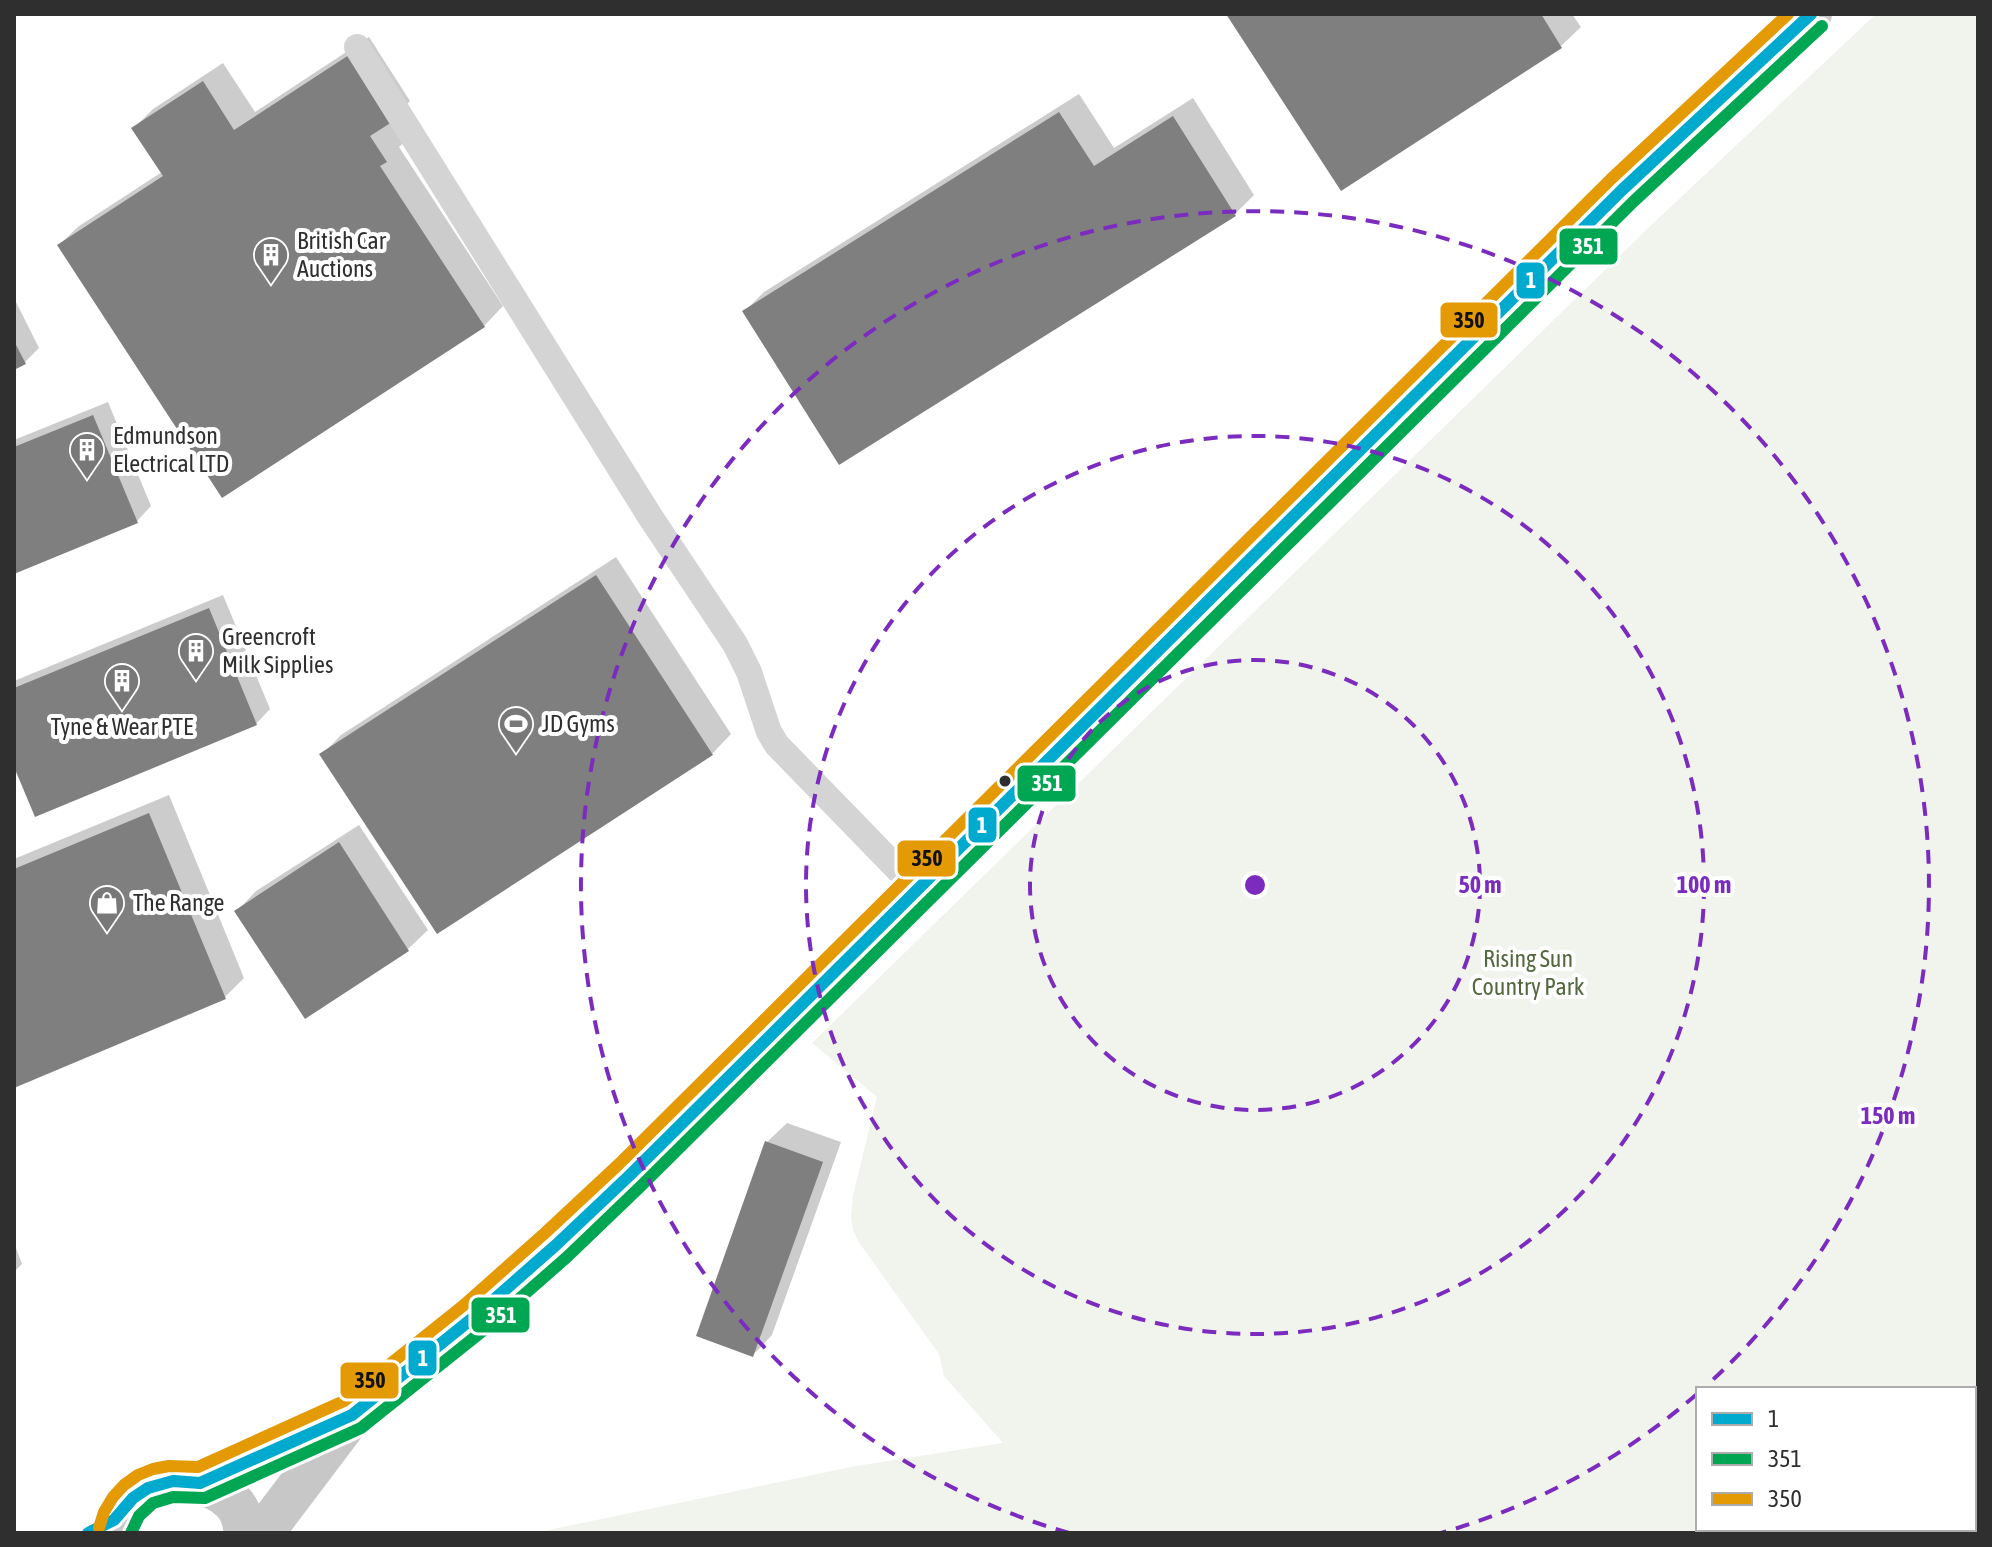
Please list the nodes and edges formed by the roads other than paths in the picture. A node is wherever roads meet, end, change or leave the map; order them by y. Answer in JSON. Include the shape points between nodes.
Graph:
{"nodes":[{"id":1,"x":1811,"y":14,"type":"edge"},
{"id":2,"x":357,"y":47,"type":"dead end"},
{"id":3,"x":917,"y":889,"type":"junction"},
{"id":4,"x":352,"y":1415,"type":"junction"},
{"id":5,"x":200,"y":1483,"type":"junction"},
{"id":6,"x":107,"y":1528,"type":"edge"},
{"id":7,"x":245,"y":1533,"type":"edge"},
{"id":8,"x":263,"y":1533,"type":"edge"}],
"edges":[{"from":1,"to":3,"type":"main road","via":[[1622,190]]},
{"from":2,"to":3,"type":"street","via":[[735,644],[777,745]]},
{"from":3,"to":4,"type":"main road","via":[[556,1245]]},
{"from":4,"to":5,"type":"main road"},
{"from":4,"to":8,"type":"main road"},
{"from":5,"to":6,"type":"main road","via":[[183,1479],[148,1487]]},
{"from":5,"to":7,"type":"main road","via":[[229,1498]]}]}
